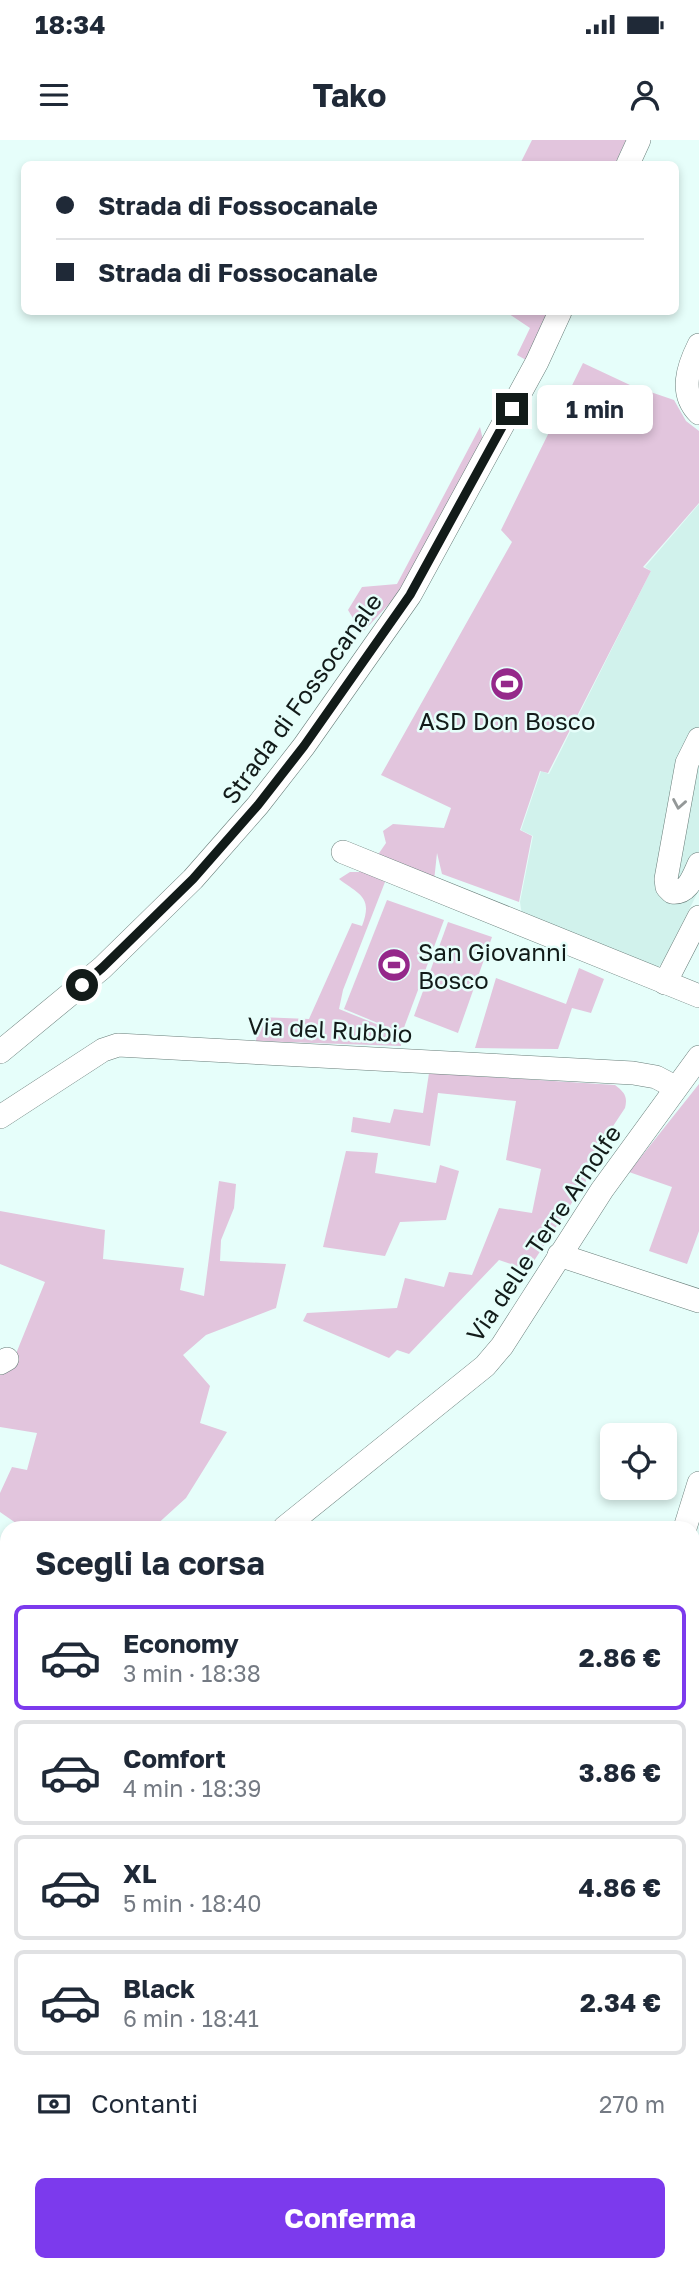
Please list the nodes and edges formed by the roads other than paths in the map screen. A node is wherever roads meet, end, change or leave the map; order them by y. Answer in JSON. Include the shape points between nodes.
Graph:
{"nodes":[{"id":1,"x":639,"y":140,"type":"edge"},
{"id":2,"x":629,"y":161,"type":"edge"},
{"id":3,"x":560,"y":315,"type":"edge"},
{"id":4,"x":699,"y":345,"type":"edge"},
{"id":5,"x":699,"y":413,"type":"edge"},
{"id":6,"x":699,"y":739,"type":"edge"},
{"id":7,"x":343,"y":852,"type":"dead end"},
{"id":8,"x":699,"y":864,"type":"edge"},
{"id":9,"x":699,"y":916,"type":"edge"},
{"id":10,"x":666,"y":983,"type":"junction"},
{"id":11,"x":699,"y":996,"type":"edge"},
{"id":12,"x":0,"y":1052,"type":"edge"},
{"id":13,"x":699,"y":1057,"type":"edge"},
{"id":14,"x":675,"y":1087,"type":"junction"},
{"id":15,"x":0,"y":1118,"type":"edge"},
{"id":16,"x":559,"y":1255,"type":"junction"},
{"id":17,"x":699,"y":1301,"type":"edge"},
{"id":18,"x":699,"y":1483,"type":"edge"},
{"id":19,"x":293,"y":1521,"type":"edge"},
{"id":20,"x":687,"y":1521,"type":"edge"}],
"edges":[{"from":1,"to":2,"type":"street"},
{"from":3,"to":12,"type":"street","name":"Strada di Fossocanale","via":[[410,595],[304,746],[193,879],[102,968]]},
{"from":4,"to":5,"type":"street","via":[[687,379],[688,396]]},
{"from":6,"to":8,"type":"street","one_way":true,"via":[[687,763],[667,887],[679,893],[686,889]]},
{"from":7,"to":10,"type":"street"},
{"from":9,"to":10,"type":"street"},
{"from":10,"to":11,"type":"street"},
{"from":13,"to":14,"type":"street","name":"Via delle Terre Arnolfe"},
{"from":14,"to":15,"type":"street","name":"Via del Rubbio","via":[[633,1073],[118,1045],[103,1050]]},
{"from":14,"to":16,"type":"street","name":"Via delle Terre Arnolfe"},
{"from":16,"to":17,"type":"street"},
{"from":16,"to":19,"type":"street","name":"Via delle Terre Arnolfe","via":[[485,1366]]},
{"from":18,"to":20,"type":"street"}]}
